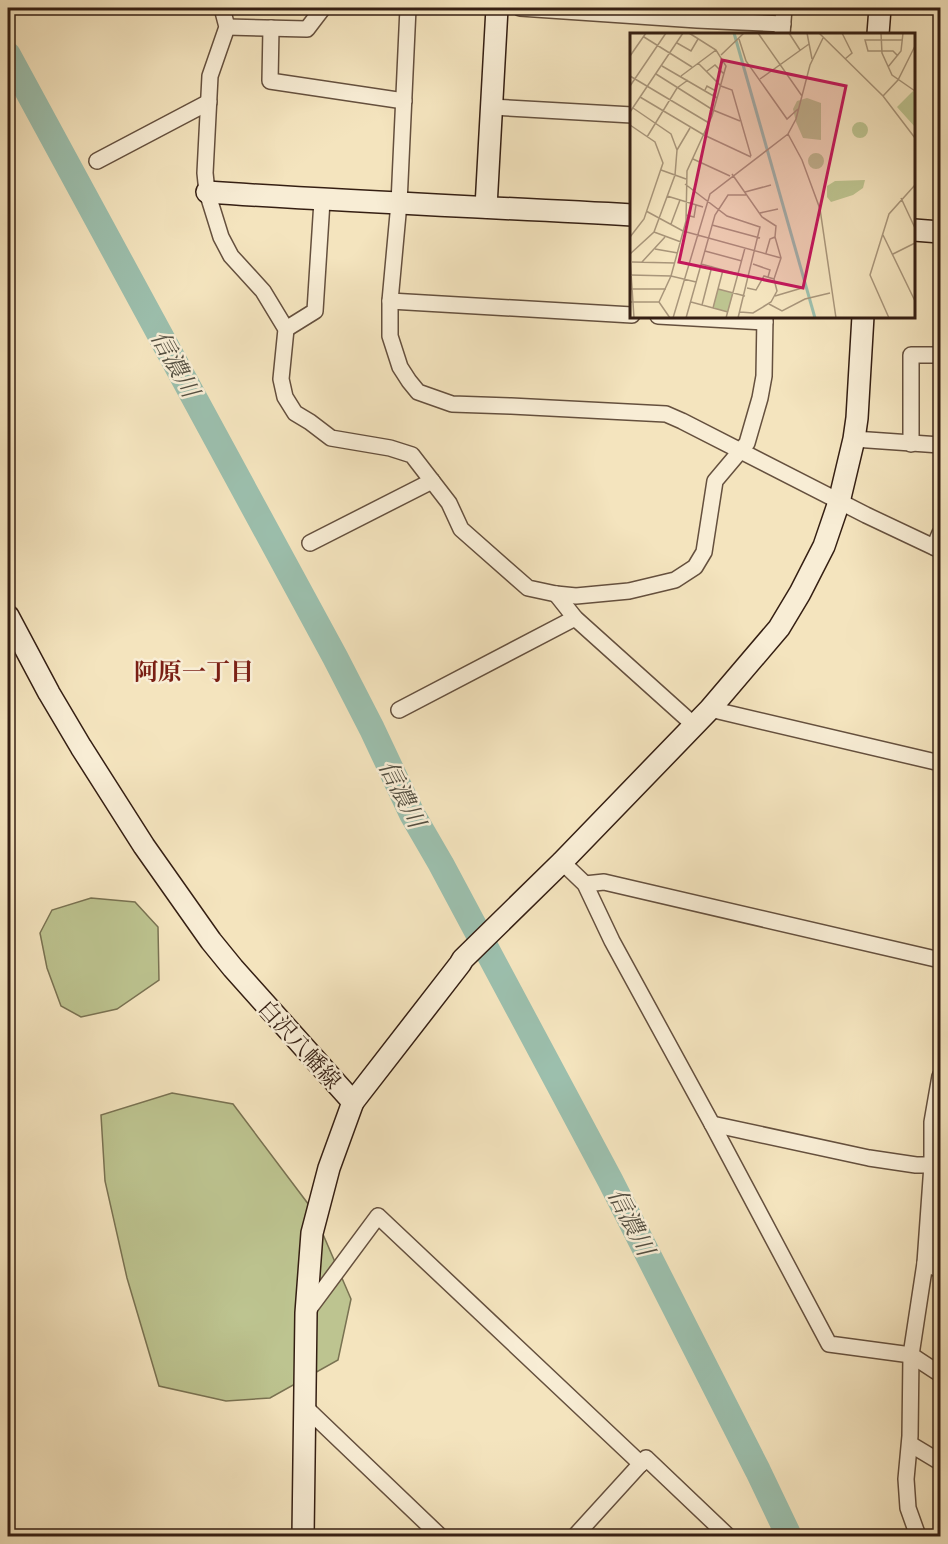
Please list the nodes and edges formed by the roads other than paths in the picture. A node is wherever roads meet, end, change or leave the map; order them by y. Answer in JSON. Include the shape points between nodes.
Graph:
{"nodes":[{"id":1,"x":222,"y":8,"type":"edge"},
{"id":2,"x":323,"y":8,"type":"edge"},
{"id":3,"x":408,"y":8,"type":"edge"},
{"id":4,"x":497,"y":8,"type":"edge"},
{"id":5,"x":520,"y":8,"type":"edge"},
{"id":6,"x":784,"y":8,"type":"edge"},
{"id":7,"x":880,"y":8,"type":"edge"},
{"id":8,"x":615,"y":11,"type":"edge"},
{"id":9,"x":698,"y":14,"type":"edge"},
{"id":10,"x":227,"y":27,"type":"junction"},
{"id":11,"x":272,"y":28,"type":"junction"},
{"id":12,"x":782,"y":29,"type":"edge"},
{"id":13,"x":878,"y":33,"type":"edge"},
{"id":14,"x":404,"y":101,"type":"junction"},
{"id":15,"x":209,"y":102,"type":"junction"},
{"id":16,"x":491,"y":107,"type":"junction"},
{"id":17,"x":630,"y":115,"type":"edge"},
{"id":18,"x":97,"y":161,"type":"dead end"},
{"id":19,"x":207,"y":192,"type":"junction"},
{"id":20,"x":322,"y":201,"type":"junction"},
{"id":21,"x":399,"y":203,"type":"junction"},
{"id":22,"x":486,"y":207,"type":"junction"},
{"id":23,"x":630,"y":215,"type":"edge"},
{"id":24,"x":915,"y":230,"type":"edge"},
{"id":25,"x":940,"y":232,"type":"edge"},
{"id":26,"x":390,"y":302,"type":"junction"},
{"id":27,"x":630,"y":315,"type":"edge"},
{"id":28,"x":712,"y":318,"type":"edge"},
{"id":29,"x":863,"y":318,"type":"edge"},
{"id":30,"x":765,"y":320,"type":"edge"},
{"id":31,"x":286,"y":329,"type":"junction"},
{"id":32,"x":940,"y":355,"type":"edge"},
{"id":33,"x":854,"y":439,"type":"junction"},
{"id":34,"x":911,"y":444,"type":"junction"},
{"id":35,"x":940,"y":446,"type":"edge"},
{"id":36,"x":739,"y":451,"type":"junction"},
{"id":37,"x":432,"y":481,"type":"junction"},
{"id":38,"x":839,"y":502,"type":"junction"},
{"id":39,"x":310,"y":543,"type":"dead end"},
{"id":40,"x":938,"y":544,"type":"edge"},
{"id":41,"x":556,"y":594,"type":"junction"},
{"id":42,"x":8,"y":616,"type":"edge"},
{"id":43,"x":574,"y":618,"type":"junction"},
{"id":44,"x":710,"y":709,"type":"junction"},
{"id":45,"x":399,"y":710,"type":"dead end"},
{"id":46,"x":694,"y":725,"type":"junction"},
{"id":47,"x":940,"y":763,"type":"edge"},
{"id":48,"x":562,"y":862,"type":"junction"},
{"id":49,"x":585,"y":884,"type":"junction"},
{"id":50,"x":940,"y":960,"type":"edge"},
{"id":51,"x":940,"y":1076,"type":"edge"},
{"id":52,"x":353,"y":1102,"type":"junction"},
{"id":53,"x":712,"y":1124,"type":"junction"},
{"id":54,"x":936,"y":1166,"type":"edge"},
{"id":55,"x":925,"y":1263,"type":"junction"},
{"id":56,"x":940,"y":1270,"type":"edge"},
{"id":57,"x":306,"y":1313,"type":"junction"},
{"id":58,"x":911,"y":1355,"type":"junction"},
{"id":59,"x":940,"y":1374,"type":"edge"},
{"id":60,"x":304,"y":1406,"type":"junction"},
{"id":61,"x":910,"y":1444,"type":"junction"},
{"id":62,"x":940,"y":1462,"type":"edge"},
{"id":63,"x":641,"y":1464,"type":"junction"},
{"id":64,"x":303,"y":1536,"type":"edge"},
{"id":65,"x":440,"y":1536,"type":"edge"},
{"id":66,"x":575,"y":1536,"type":"edge"},
{"id":67,"x":728,"y":1536,"type":"edge"},
{"id":68,"x":918,"y":1536,"type":"edge"}],
"edges":[{"from":1,"to":10,"type":"street"},
{"from":2,"to":11,"type":"street","via":[[307,29]]},
{"from":3,"to":14,"type":"street"},
{"from":4,"to":16,"type":"street"},
{"from":5,"to":8,"type":"street"},
{"from":6,"to":12,"type":"street"},
{"from":7,"to":13,"type":"street"},
{"from":8,"to":9,"type":"street"},
{"from":9,"to":12,"type":"street"},
{"from":10,"to":11,"type":"street"},
{"from":10,"to":15,"type":"street","via":[[210,76]]},
{"from":11,"to":14,"type":"street","via":[[270,81]]},
{"from":14,"to":21,"type":"street"},
{"from":15,"to":18,"type":"street"},
{"from":15,"to":19,"type":"street"},
{"from":16,"to":17,"type":"street"},
{"from":16,"to":22,"type":"street"},
{"from":19,"to":20,"type":"street"},
{"from":19,"to":31,"type":"street","via":[[220,237],[231,256],[263,291]]},
{"from":20,"to":21,"type":"street"},
{"from":20,"to":31,"type":"street","via":[[315,311]]},
{"from":21,"to":22,"type":"street"},
{"from":21,"to":26,"type":"street"},
{"from":22,"to":23,"type":"street"},
{"from":24,"to":25,"type":"street"},
{"from":26,"to":27,"type":"street"},
{"from":26,"to":36,"type":"street","via":[[390,336],[400,367],[418,392],[452,404],[666,414]]},
{"from":28,"to":30,"type":"street"},
{"from":29,"to":33,"type":"street"},
{"from":30,"to":36,"type":"street","via":[[760,398],[747,443]]},
{"from":31,"to":37,"type":"street","via":[[281,379],[285,397],[295,413],[331,438],[412,455]]},
{"from":32,"to":34,"type":"street","via":[[911,355]]},
{"from":33,"to":34,"type":"street"},
{"from":33,"to":38,"type":"street"},
{"from":34,"to":35,"type":"street"},
{"from":36,"to":38,"type":"street"},
{"from":36,"to":41,"type":"street","via":[[715,481],[704,552],[695,567],[675,580],[629,591]]},
{"from":37,"to":39,"type":"street"},
{"from":37,"to":41,"type":"street","via":[[449,503],[461,529],[528,588]]},
{"from":38,"to":40,"type":"street"},
{"from":38,"to":44,"type":"street","via":[[824,546],[779,628]]},
{"from":41,"to":43,"type":"street"},
{"from":42,"to":52,"type":"street","name":"白沢八幡線","via":[[81,747],[211,941]]},
{"from":43,"to":45,"type":"street"},
{"from":43,"to":46,"type":"street"},
{"from":44,"to":46,"type":"street"},
{"from":44,"to":47,"type":"street"},
{"from":46,"to":48,"type":"street"},
{"from":48,"to":49,"type":"street"},
{"from":48,"to":52,"type":"street","via":[[463,958]]},
{"from":49,"to":50,"type":"street","via":[[604,882]]},
{"from":49,"to":53,"type":"street"},
{"from":51,"to":54,"type":"street","via":[[932,1122]]},
{"from":52,"to":57,"type":"street","name":"白沢八幡線","via":[[329,1168],[312,1233]]},
{"from":53,"to":54,"type":"street","via":[[869,1158]]},
{"from":53,"to":58,"type":"street","via":[[829,1344]]},
{"from":54,"to":55,"type":"street"},
{"from":55,"to":56,"type":"street"},
{"from":55,"to":58,"type":"street"},
{"from":57,"to":60,"type":"street","name":"白沢八幡線"},
{"from":57,"to":63,"type":"street","via":[[378,1216]]},
{"from":58,"to":59,"type":"street"},
{"from":58,"to":61,"type":"street"},
{"from":60,"to":64,"type":"street","name":"白沢八幡線"},
{"from":60,"to":65,"type":"street"},
{"from":61,"to":62,"type":"street"},
{"from":61,"to":68,"type":"street","via":[[908,1508]]},
{"from":63,"to":66,"type":"street"},
{"from":63,"to":67,"type":"street","via":[[646,1458]]}]}
